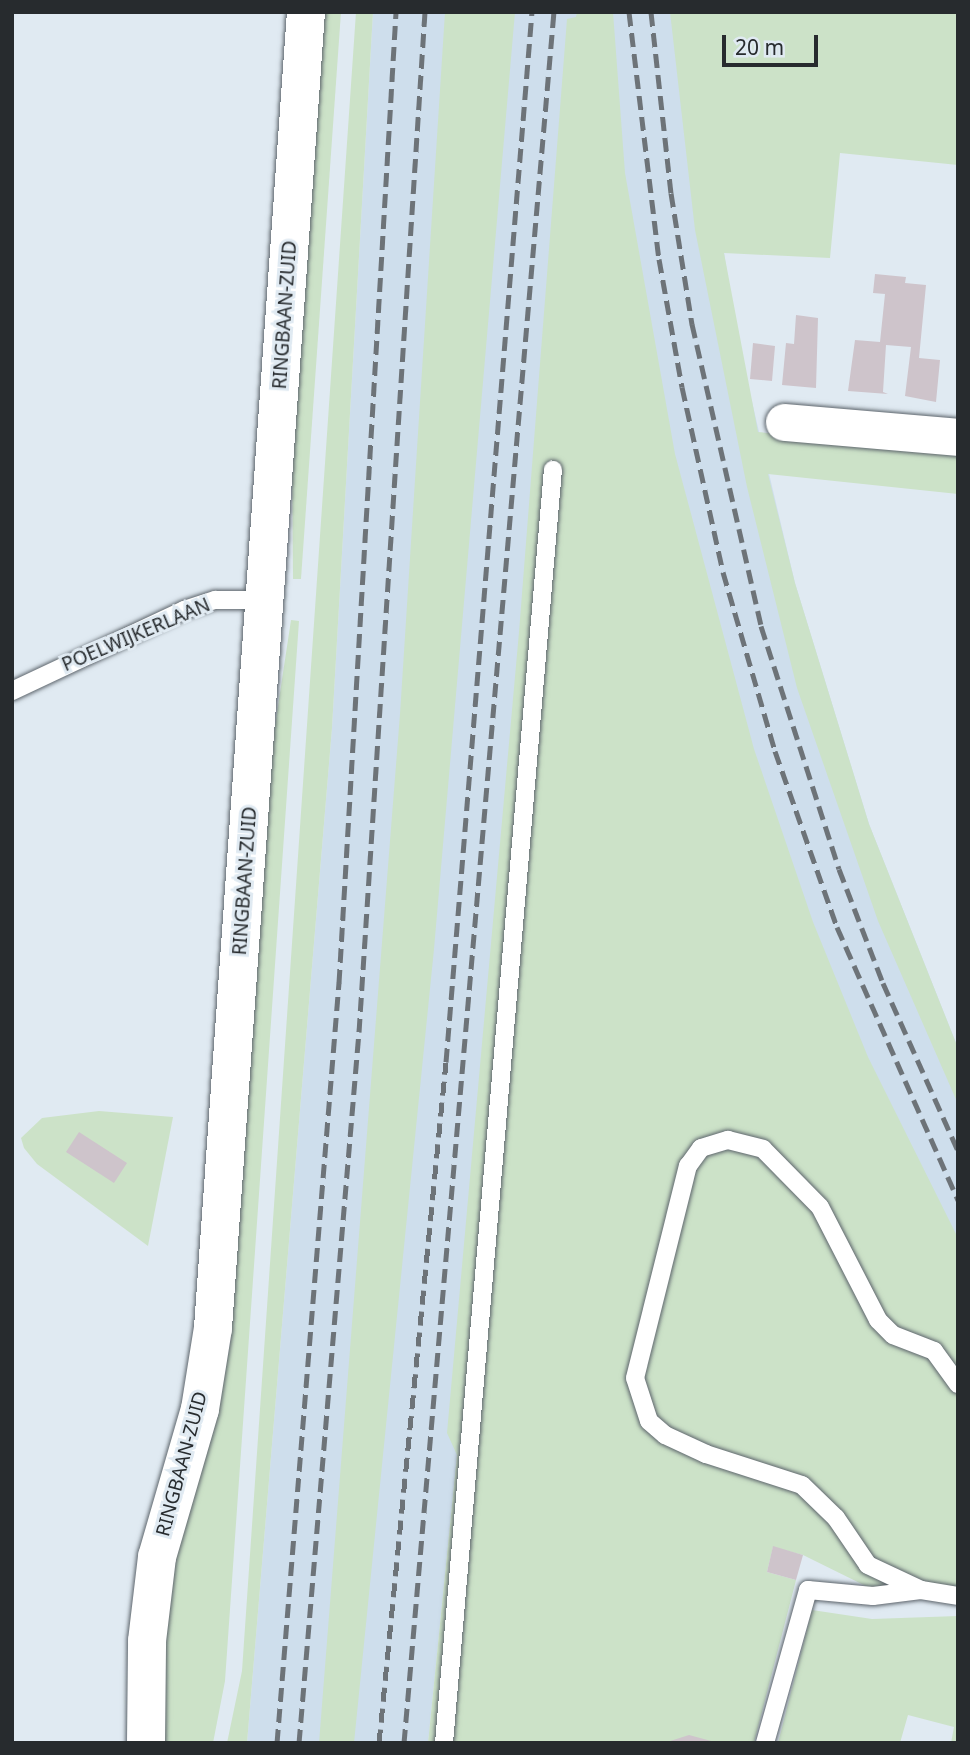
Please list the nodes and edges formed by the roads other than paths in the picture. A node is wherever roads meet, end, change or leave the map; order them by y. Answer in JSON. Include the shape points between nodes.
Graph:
{"nodes":[{"id":1,"x":306,"y":12,"type":"edge"},
{"id":2,"x":784,"y":422,"type":"dead end"},
{"id":3,"x":958,"y":438,"type":"edge"},
{"id":4,"x":553,"y":470,"type":"dead end"},
{"id":5,"x":264,"y":600,"type":"junction"},
{"id":6,"x":12,"y":691,"type":"edge"},
{"id":7,"x":958,"y":1384,"type":"edge"},
{"id":8,"x":921,"y":1590,"type":"junction"},
{"id":9,"x":958,"y":1596,"type":"edge"},
{"id":10,"x":146,"y":1743,"type":"edge"},
{"id":11,"x":444,"y":1743,"type":"edge"},
{"id":12,"x":765,"y":1743,"type":"edge"}],
"edges":[{"from":1,"to":5,"type":"street","name":"RINGBAAN-ZUID"},
{"from":2,"to":3,"type":"street"},
{"from":4,"to":11,"type":"lane"},
{"from":5,"to":6,"type":"lane","name":"POELWIJKERLAAN","via":[[215,600],[184,610]]},
{"from":5,"to":10,"type":"street","name":"RINGBAAN-ZUID","via":[[213,1328],[200,1409],[157,1556],[147,1641]]},
{"from":7,"to":8,"type":"lane","via":[[934,1351],[893,1335],[878,1320],[820,1207],[763,1149],[728,1140],[701,1148],[688,1166],[635,1378],[649,1421],[706,1454],[802,1485],[836,1518],[868,1565]]},
{"from":8,"to":9,"type":"lane"},
{"from":8,"to":12,"type":"lane","via":[[873,1596],[808,1590]]}]}
